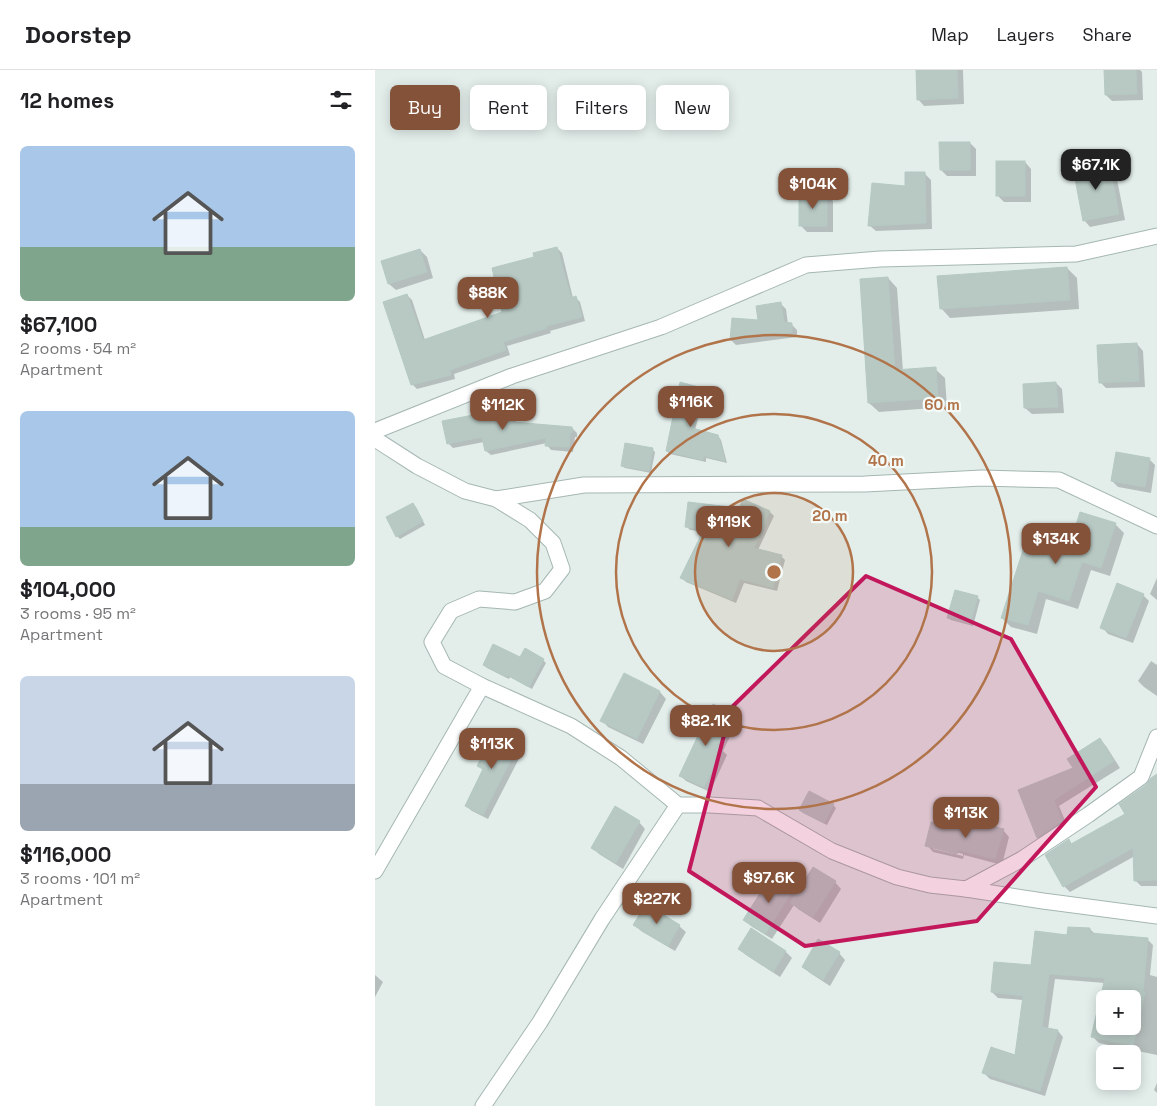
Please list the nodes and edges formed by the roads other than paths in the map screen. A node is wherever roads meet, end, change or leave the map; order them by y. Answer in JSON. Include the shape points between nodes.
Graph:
{"nodes":[{"id":1,"x":1157,"y":236,"type":"edge"},
{"id":2,"x":375,"y":431,"type":"edge"},
{"id":3,"x":375,"y":439,"type":"edge"},
{"id":4,"x":496,"y":499,"type":"junction"},
{"id":5,"x":1157,"y":526,"type":"edge"},
{"id":6,"x":482,"y":686,"type":"junction"},
{"id":7,"x":1157,"y":737,"type":"edge"},
{"id":8,"x":679,"y":805,"type":"junction"},
{"id":9,"x":375,"y":871,"type":"edge"},
{"id":10,"x":966,"y":889,"type":"junction"},
{"id":11,"x":1157,"y":916,"type":"edge"},
{"id":12,"x":483,"y":1106,"type":"edge"}],
"edges":[{"from":1,"to":2,"type":"street","via":[[1076,254],[806,265],[661,326],[512,376]]},
{"from":3,"to":4,"type":"street","via":[[465,492]]},
{"from":4,"to":5,"type":"street","via":[[585,485],[865,484],[983,478],[1059,480]]},
{"from":4,"to":6,"type":"street","via":[[530,520],[553,543],[562,569],[545,591],[515,602],[479,598],[451,611],[432,642],[444,666]]},
{"from":6,"to":8,"type":"street","via":[[571,726],[621,758]]},
{"from":6,"to":9,"type":"street"},
{"from":7,"to":10,"type":"street","via":[[1141,777],[1022,859]]},
{"from":8,"to":10,"type":"street","via":[[758,808],[832,851],[897,877]]},
{"from":8,"to":12,"type":"street"},
{"from":10,"to":11,"type":"street"}]}
